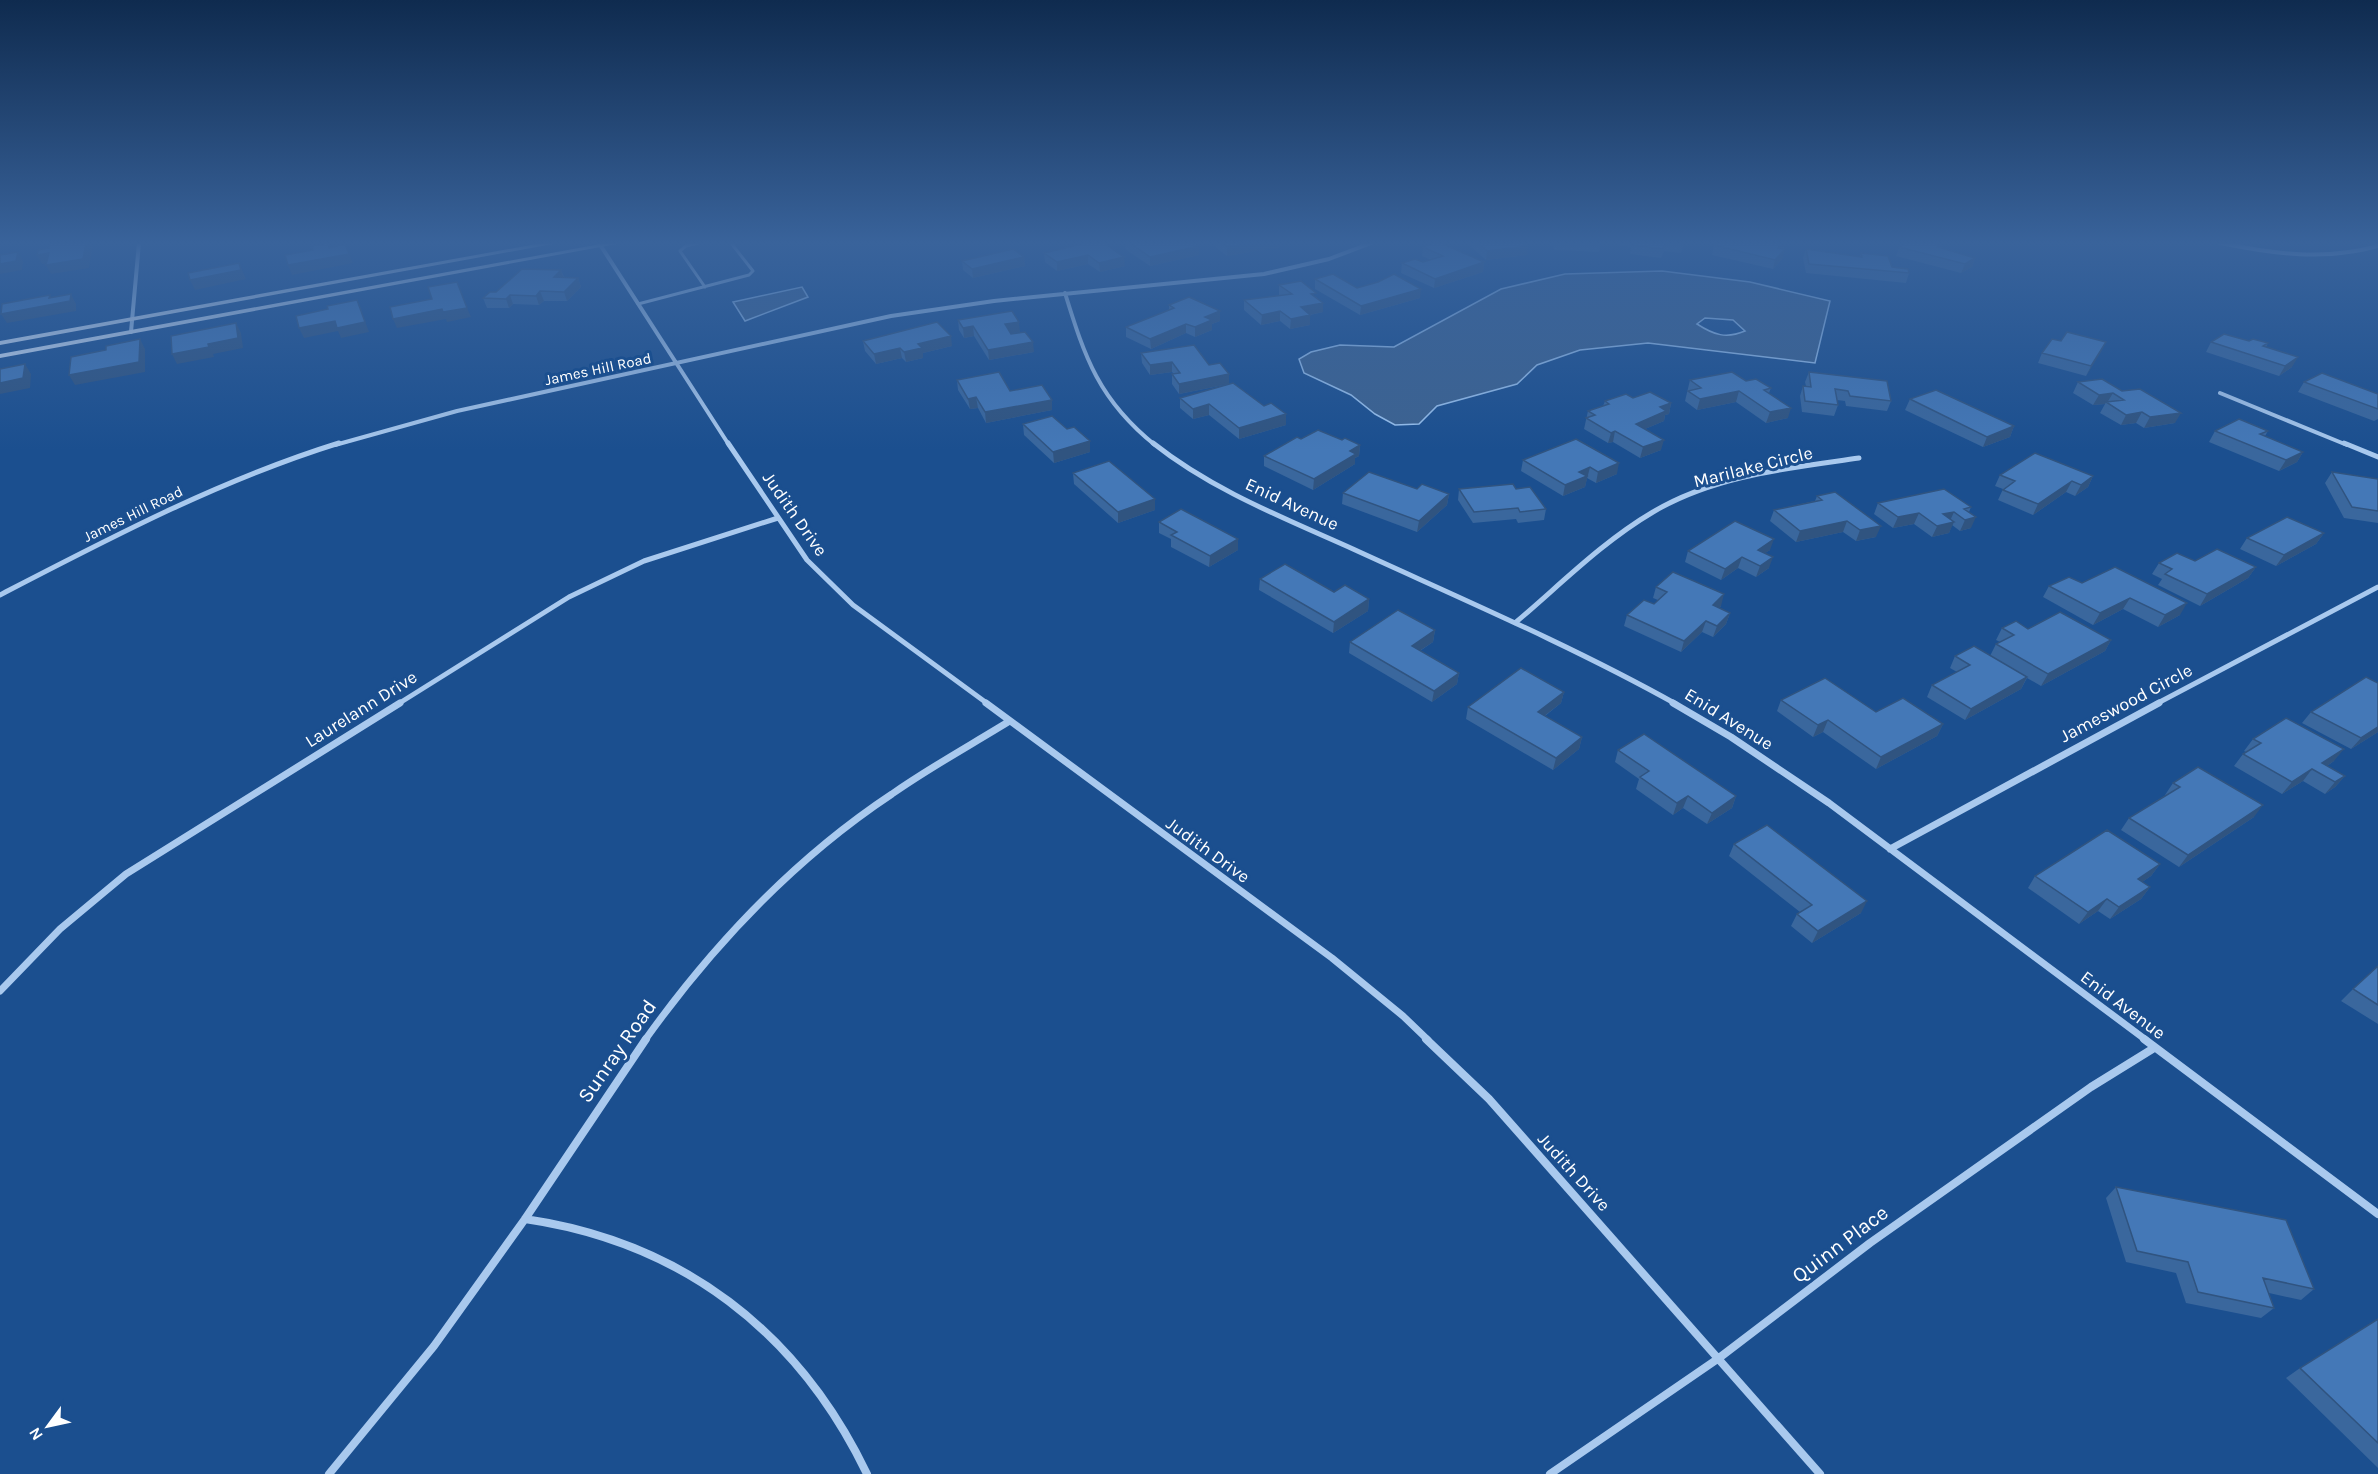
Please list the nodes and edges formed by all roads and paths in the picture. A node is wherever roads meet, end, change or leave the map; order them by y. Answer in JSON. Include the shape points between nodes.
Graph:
{"nodes":[{"id":1,"x":134,"y":312,"type":"edge"},
{"id":2,"x":173,"y":312,"type":"edge"},
{"id":3,"x":240,"y":312,"type":"edge"},
{"id":4,"x":643,"y":312,"type":"edge"},
{"id":5,"x":916,"y":312,"type":"edge"},
{"id":6,"x":1070,"y":312,"type":"edge"},
{"id":7,"x":133,"y":319,"type":"junction"},
{"id":8,"x":131,"y":332,"type":"junction"},
{"id":9,"x":0,"y":343,"type":"edge"},
{"id":10,"x":0,"y":356,"type":"edge"},
{"id":11,"x":676,"y":365,"type":"junction"},
{"id":12,"x":2220,"y":393,"type":"dead end"},
{"id":13,"x":2378,"y":457,"type":"edge"},
{"id":14,"x":1859,"y":458,"type":"dead end"},
{"id":15,"x":778,"y":518,"type":"junction"},
{"id":16,"x":2378,"y":587,"type":"edge"},
{"id":17,"x":0,"y":595,"type":"edge"},
{"id":18,"x":1515,"y":623,"type":"junction"},
{"id":19,"x":1008,"y":722,"type":"junction"},
{"id":20,"x":1890,"y":849,"type":"junction"},
{"id":21,"x":0,"y":991,"type":"edge"},
{"id":22,"x":2154,"y":1048,"type":"junction"},
{"id":23,"x":2378,"y":1214,"type":"edge"},
{"id":24,"x":525,"y":1219,"type":"junction"},
{"id":25,"x":1719,"y":1358,"type":"junction"},
{"id":26,"x":329,"y":1474,"type":"edge"},
{"id":27,"x":867,"y":1474,"type":"edge"},
{"id":28,"x":1550,"y":1474,"type":"edge"},
{"id":29,"x":1820,"y":1474,"type":"edge"}],
"edges":[{"from":1,"to":7,"type":"street"},
{"from":2,"to":7,"type":"street"},
{"from":3,"to":8,"type":"street"},
{"from":4,"to":11,"type":"street","name":"Judith Drive"},
{"from":5,"to":11,"type":"street","name":"James Hill Road"},
{"from":6,"to":18,"type":"street","name":"Enid Avenue","via":[[1086,362],[1100,387],[1139,431],[1173,457],[1220,487]]},
{"from":7,"to":8,"type":"street"},
{"from":7,"to":9,"type":"street"},
{"from":8,"to":10,"type":"street"},
{"from":11,"to":15,"type":"street","name":"Judith Drive"},
{"from":11,"to":17,"type":"street","name":"James Hill Road","via":[[442,415],[332,444],[208,492]]},
{"from":12,"to":13,"type":"street"},
{"from":14,"to":18,"type":"street","name":"Marilake Circle","via":[[1728,483],[1658,510],[1628,528]]},
{"from":15,"to":19,"type":"street","name":"Judith Drive","via":[[807,560],[853,605]]},
{"from":15,"to":21,"type":"street","name":"Laurelann Drive","via":[[644,561],[569,597],[126,874],[47,939]]},
{"from":16,"to":20,"type":"street","name":"Jameswood Circle"},
{"from":18,"to":20,"type":"street","name":"Enid Avenue","via":[[1698,716]]},
{"from":19,"to":24,"type":"street","name":"Sunray Road","via":[[891,794],[831,839],[729,934],[667,1009]]},
{"from":19,"to":25,"type":"street","name":"Judith Drive","via":[[1332,958],[1403,1016],[1489,1099]]},
{"from":20,"to":22,"type":"street","name":"Enid Avenue"},
{"from":22,"to":23,"type":"street","name":"Enid Avenue"},
{"from":22,"to":25,"type":"street","name":"Quinn Place","via":[[2091,1087],[1870,1243]]},
{"from":24,"to":26,"type":"street","name":"Sunray Road","via":[[434,1347]]},
{"from":24,"to":27,"type":"street","via":[[554,1223],[644,1250],[696,1278],[761,1328],[821,1393]]},
{"from":25,"to":28,"type":"street","name":"Quinn Place"},
{"from":25,"to":29,"type":"street","name":"Judith Drive"}]}
